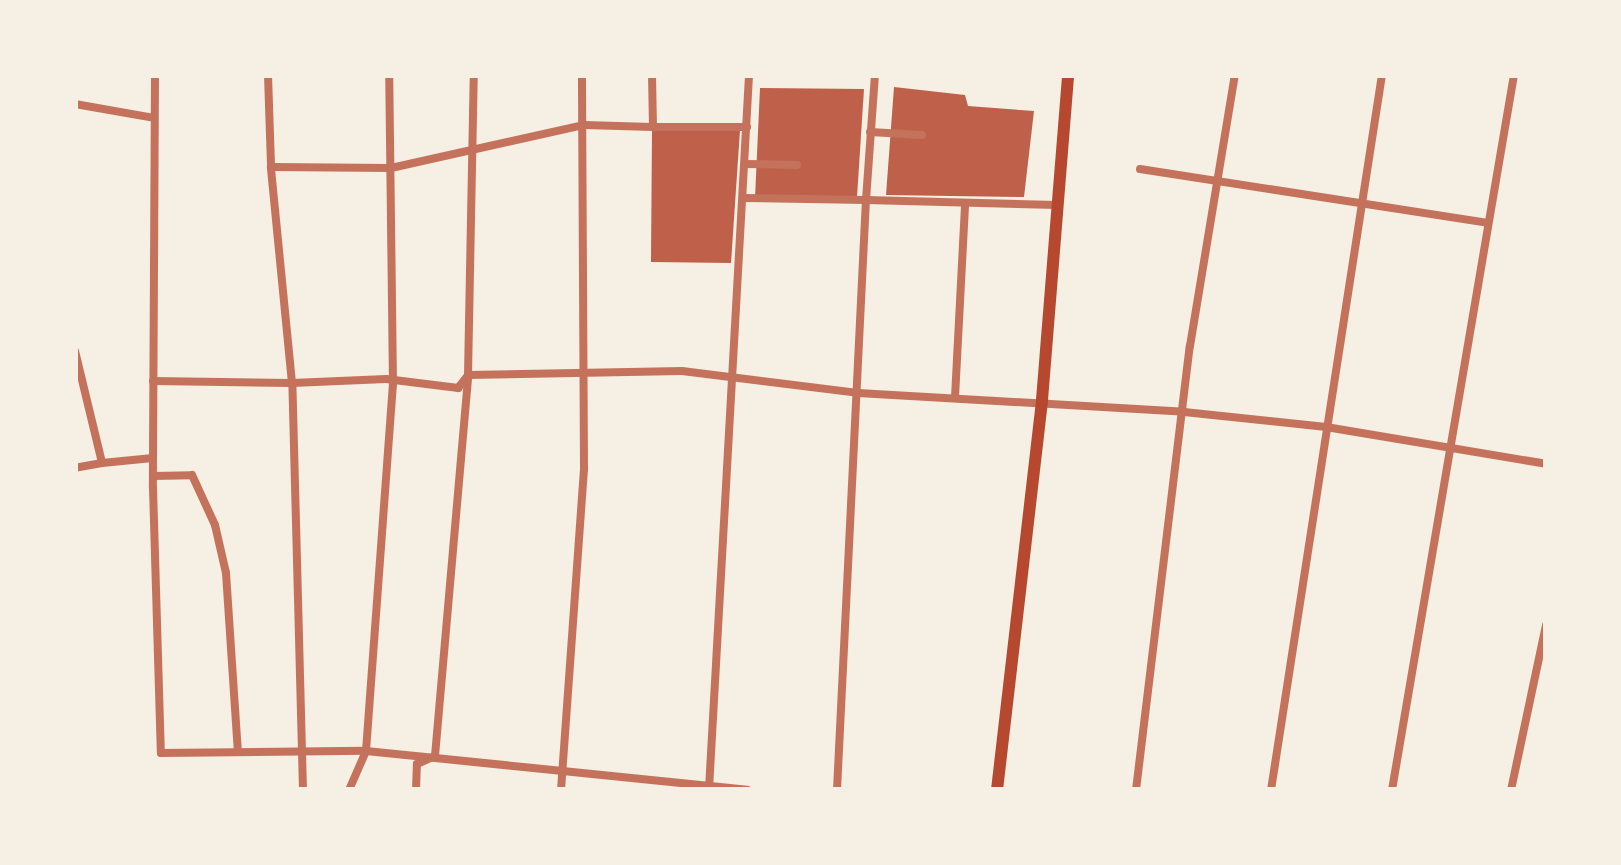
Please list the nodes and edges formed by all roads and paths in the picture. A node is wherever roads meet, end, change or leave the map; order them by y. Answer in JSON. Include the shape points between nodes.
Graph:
{"nodes":[{"id":1,"x":155,"y":75,"type":"edge"},
{"id":2,"x":268,"y":75,"type":"edge"},
{"id":3,"x":389,"y":75,"type":"edge"},
{"id":4,"x":474,"y":75,"type":"edge"},
{"id":5,"x":582,"y":75,"type":"edge"},
{"id":6,"x":652,"y":75,"type":"edge"},
{"id":7,"x":749,"y":75,"type":"edge"},
{"id":8,"x":874,"y":75,"type":"edge"},
{"id":9,"x":1068,"y":75,"type":"edge"},
{"id":10,"x":1235,"y":75,"type":"edge"},
{"id":11,"x":1382,"y":75,"type":"edge"},
{"id":12,"x":1514,"y":75,"type":"edge"},
{"id":13,"x":75,"y":104,"type":"edge"},
{"id":14,"x":154,"y":118,"type":"junction"},
{"id":15,"x":584,"y":125,"type":"junction"},
{"id":16,"x":653,"y":127,"type":"junction"},
{"id":17,"x":747,"y":127,"type":"junction"},
{"id":18,"x":870,"y":132,"type":"junction"},
{"id":19,"x":922,"y":136,"type":"dead end"},
{"id":20,"x":474,"y":152,"type":"junction"},
{"id":21,"x":745,"y":164,"type":"junction"},
{"id":22,"x":797,"y":164,"type":"dead end"},
{"id":23,"x":271,"y":167,"type":"junction"},
{"id":24,"x":391,"y":168,"type":"junction"},
{"id":25,"x":1140,"y":168,"type":"dead end"},
{"id":26,"x":1215,"y":182,"type":"junction"},
{"id":27,"x":744,"y":198,"type":"junction"},
{"id":28,"x":866,"y":200,"type":"junction"},
{"id":29,"x":965,"y":202,"type":"junction"},
{"id":30,"x":1361,"y":202,"type":"junction"},
{"id":31,"x":1057,"y":205,"type":"junction"},
{"id":32,"x":1488,"y":223,"type":"junction"},
{"id":33,"x":75,"y":351,"type":"edge"},
{"id":34,"x":582,"y":374,"type":"junction"},
{"id":35,"x":468,"y":375,"type":"junction"},
{"id":36,"x":735,"y":380,"type":"junction"},
{"id":37,"x":154,"y":381,"type":"junction"},
{"id":38,"x":292,"y":383,"type":"junction"},
{"id":39,"x":393,"y":385,"type":"junction"},
{"id":40,"x":858,"y":393,"type":"junction"},
{"id":41,"x":955,"y":397,"type":"junction"},
{"id":42,"x":1042,"y":400,"type":"junction"},
{"id":43,"x":1184,"y":412,"type":"junction"},
{"id":44,"x":1326,"y":427,"type":"junction"},
{"id":45,"x":1452,"y":448,"type":"junction"},
{"id":46,"x":153,"y":458,"type":"junction"},
{"id":47,"x":102,"y":463,"type":"junction"},
{"id":48,"x":1546,"y":464,"type":"edge"},
{"id":49,"x":75,"y":468,"type":"edge"},
{"id":50,"x":153,"y":476,"type":"junction"},
{"id":51,"x":1546,"y":625,"type":"edge"},
{"id":52,"x":303,"y":749,"type":"junction"},
{"id":53,"x":366,"y":751,"type":"junction"},
{"id":54,"x":238,"y":752,"type":"junction"},
{"id":55,"x":435,"y":756,"type":"junction"},
{"id":56,"x":564,"y":768,"type":"junction"},
{"id":57,"x":710,"y":788,"type":"edge"},
{"id":58,"x":303,"y":790,"type":"edge"},
{"id":59,"x":350,"y":790,"type":"edge"},
{"id":60,"x":416,"y":790,"type":"edge"},
{"id":61,"x":561,"y":790,"type":"edge"},
{"id":62,"x":747,"y":790,"type":"edge"},
{"id":63,"x":837,"y":790,"type":"edge"},
{"id":64,"x":996,"y":790,"type":"edge"},
{"id":65,"x":1136,"y":790,"type":"edge"},
{"id":66,"x":1270,"y":790,"type":"edge"},
{"id":67,"x":1392,"y":790,"type":"edge"},
{"id":68,"x":1511,"y":790,"type":"edge"}],
"edges":[{"from":1,"to":14,"type":"street"},
{"from":2,"to":23,"type":"street"},
{"from":3,"to":24,"type":"street"},
{"from":4,"to":20,"type":"street"},
{"from":5,"to":15,"type":"street"},
{"from":6,"to":16,"type":"street"},
{"from":7,"to":17,"type":"street"},
{"from":8,"to":18,"type":"street"},
{"from":9,"to":31,"type":"main road"},
{"from":10,"to":26,"type":"street"},
{"from":11,"to":30,"type":"street"},
{"from":12,"to":32,"type":"street"},
{"from":13,"to":14,"type":"street"},
{"from":14,"to":37,"type":"street"},
{"from":15,"to":16,"type":"street"},
{"from":15,"to":20,"type":"street"},
{"from":15,"to":34,"type":"street"},
{"from":16,"to":17,"type":"street"},
{"from":17,"to":21,"type":"street"},
{"from":18,"to":19,"type":"street"},
{"from":18,"to":28,"type":"street"},
{"from":20,"to":24,"type":"street"},
{"from":20,"to":35,"type":"street"},
{"from":21,"to":22,"type":"street"},
{"from":21,"to":27,"type":"street"},
{"from":23,"to":24,"type":"street"},
{"from":23,"to":38,"type":"street"},
{"from":24,"to":39,"type":"street"},
{"from":25,"to":26,"type":"street"},
{"from":26,"to":30,"type":"street"},
{"from":26,"to":43,"type":"street"},
{"from":27,"to":28,"type":"street"},
{"from":27,"to":36,"type":"street"},
{"from":28,"to":29,"type":"street"},
{"from":28,"to":40,"type":"street"},
{"from":29,"to":31,"type":"street"},
{"from":29,"to":41,"type":"street"},
{"from":30,"to":32,"type":"street"},
{"from":30,"to":44,"type":"street"},
{"from":31,"to":42,"type":"main road"},
{"from":32,"to":45,"type":"street"},
{"from":33,"to":47,"type":"street"},
{"from":34,"to":35,"type":"street"},
{"from":34,"to":36,"type":"street","via":[[682,371]]},
{"from":34,"to":56,"type":"street","via":[[578,617]]},
{"from":35,"to":39,"type":"street","via":[[458,388]]},
{"from":35,"to":55,"type":"street"},
{"from":36,"to":40,"type":"street"},
{"from":36,"to":57,"type":"street"},
{"from":37,"to":38,"type":"street"},
{"from":37,"to":46,"type":"street"},
{"from":38,"to":39,"type":"street"},
{"from":38,"to":52,"type":"street"},
{"from":39,"to":53,"type":"street"},
{"from":40,"to":41,"type":"street"},
{"from":40,"to":63,"type":"street","via":[[847,506]]},
{"from":41,"to":42,"type":"street"},
{"from":42,"to":43,"type":"street"},
{"from":42,"to":64,"type":"main road"},
{"from":43,"to":44,"type":"street"},
{"from":43,"to":65,"type":"street"},
{"from":44,"to":45,"type":"street"},
{"from":44,"to":66,"type":"street"},
{"from":45,"to":48,"type":"street"},
{"from":45,"to":67,"type":"street"},
{"from":46,"to":47,"type":"street"},
{"from":46,"to":50,"type":"street"},
{"from":47,"to":49,"type":"street"},
{"from":50,"to":54,"type":"street","via":[[192,474],[215,525],[226,573]]},
{"from":50,"to":54,"type":"street","via":[[160,753]]},
{"from":51,"to":68,"type":"street"},
{"from":52,"to":53,"type":"street"},
{"from":52,"to":54,"type":"street"},
{"from":52,"to":58,"type":"street"},
{"from":53,"to":55,"type":"street"},
{"from":53,"to":59,"type":"street"},
{"from":55,"to":56,"type":"street"},
{"from":55,"to":60,"type":"street","via":[[417,764]]},
{"from":56,"to":57,"type":"street"},
{"from":56,"to":61,"type":"street"},
{"from":57,"to":62,"type":"street"}]}
